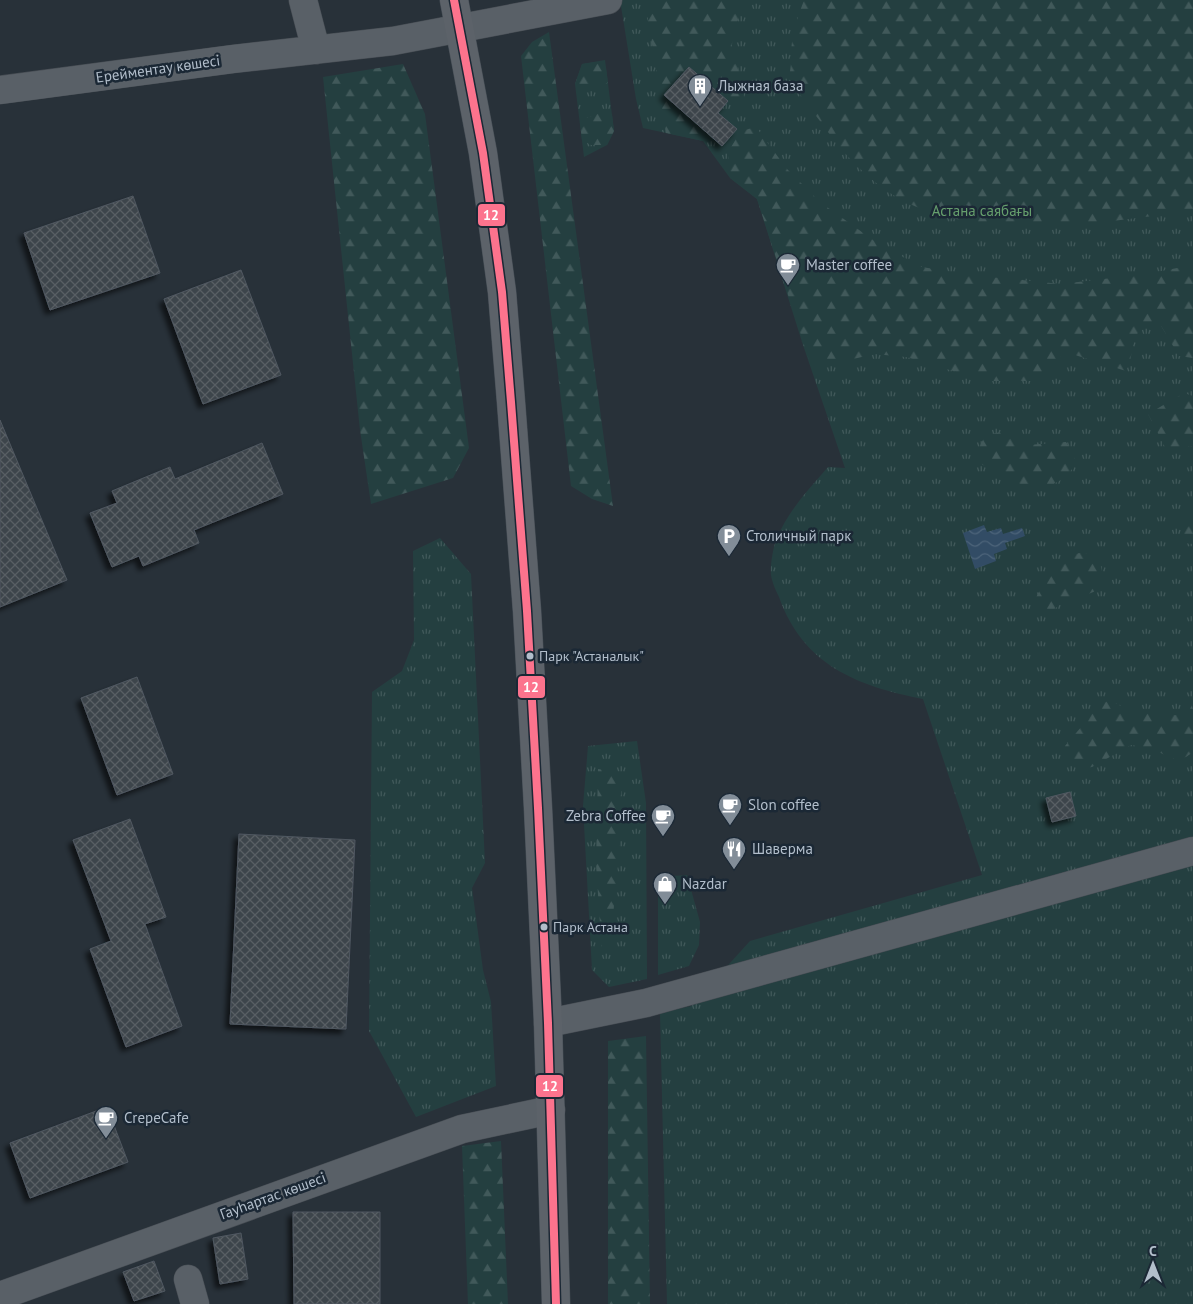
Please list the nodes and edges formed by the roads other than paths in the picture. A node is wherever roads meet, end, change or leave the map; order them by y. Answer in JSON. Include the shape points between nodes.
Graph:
{"nodes":[{"id":1,"x":303,"y":0,"type":"edge"},
{"id":2,"x":454,"y":0,"type":"edge"},
{"id":3,"x":608,"y":0,"type":"edge"},
{"id":4,"x":459,"y":28,"type":"junction"},
{"id":5,"x":316,"y":50,"type":"junction"},
{"id":6,"x":0,"y":90,"type":"edge"},
{"id":7,"x":1193,"y":851,"type":"edge"},
{"id":8,"x":548,"y":1023,"type":"junction"},
{"id":9,"x":551,"y":1110,"type":"junction"},
{"id":10,"x":0,"y":1296,"type":"edge"},
{"id":11,"x":556,"y":1304,"type":"edge"}],
"edges":[{"from":1,"to":5,"type":"street"},
{"from":2,"to":4,"type":"main road"},
{"from":3,"to":4,"type":"street","name":"Ерейментау көшесі"},
{"from":4,"to":5,"type":"street","name":"Ерейментау көшесі","via":[[393,41]]},
{"from":4,"to":8,"type":"main road","via":[[483,153],[504,320],[527,610]]},
{"from":5,"to":6,"type":"street","name":"Ерейментау көшесі"},
{"from":7,"to":8,"type":"street","via":[[646,1003]]},
{"from":8,"to":9,"type":"main road"},
{"from":9,"to":10,"type":"street","name":"Гауhартас көшесі","via":[[462,1129]]},
{"from":9,"to":11,"type":"main road"}]}
